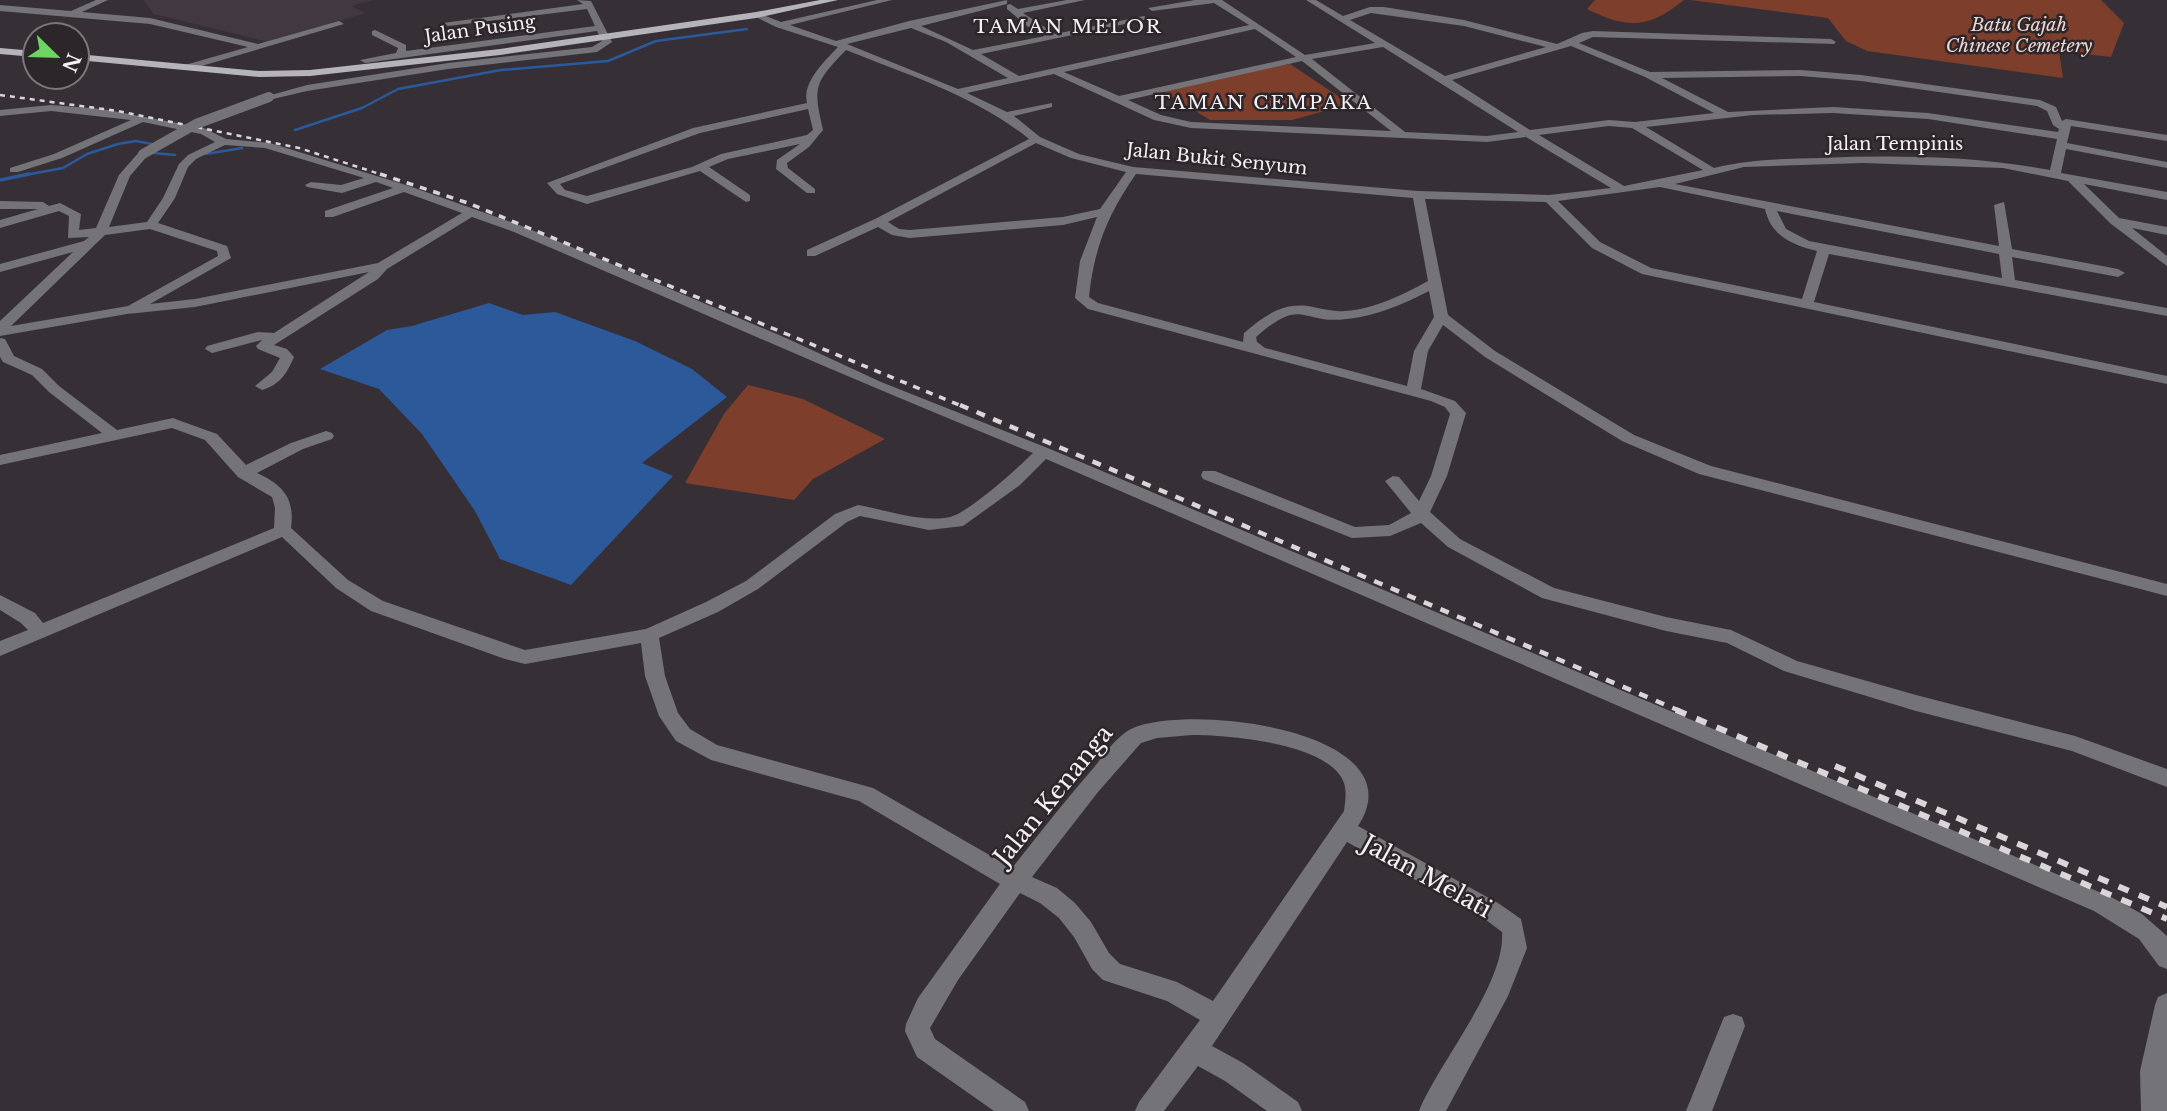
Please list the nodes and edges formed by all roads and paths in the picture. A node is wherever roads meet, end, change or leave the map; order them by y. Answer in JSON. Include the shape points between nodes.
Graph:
{"nodes":[{"id":1,"x":104,"y":0,"type":"edge"},
{"id":2,"x":834,"y":0,"type":"edge"},
{"id":3,"x":888,"y":0,"type":"edge"},
{"id":4,"x":1081,"y":0,"type":"edge"},
{"id":5,"x":1216,"y":0,"type":"edge"},
{"id":6,"x":1310,"y":0,"type":"edge"},
{"id":7,"x":1003,"y":1,"type":"edge"},
{"id":8,"x":585,"y":3,"type":"edge"},
{"id":9,"x":0,"y":8,"type":"edge"},
{"id":10,"x":1152,"y":8,"type":"dead end"},
{"id":11,"x":1016,"y":12,"type":"junction"},
{"id":12,"x":72,"y":14,"type":"junction"},
{"id":13,"x":756,"y":15,"type":"junction"},
{"id":14,"x":504,"y":16,"type":"junction"},
{"id":15,"x":1144,"y":19,"type":"dead end"},
{"id":16,"x":1342,"y":19,"type":"junction"},
{"id":17,"x":448,"y":23,"type":"dead end"},
{"id":18,"x":909,"y":23,"type":"junction"},
{"id":19,"x":339,"y":24,"type":"dead end"},
{"id":20,"x":544,"y":24,"type":"dead end"},
{"id":21,"x":778,"y":25,"type":"junction"},
{"id":22,"x":1257,"y":26,"type":"junction"},
{"id":23,"x":506,"y":29,"type":"dead end"},
{"id":24,"x":600,"y":29,"type":"junction"},
{"id":25,"x":375,"y":33,"type":"dead end"},
{"id":26,"x":467,"y":34,"type":"dead end"},
{"id":27,"x":1052,"y":37,"type":"junction"},
{"id":28,"x":429,"y":39,"type":"dead end"},
{"id":29,"x":1537,"y":41,"type":"junction"},
{"id":30,"x":1831,"y":42,"type":"dead end"},
{"id":31,"x":1572,"y":43,"type":"junction"},
{"id":32,"x":1383,"y":44,"type":"junction"},
{"id":33,"x":840,"y":45,"type":"junction"},
{"id":34,"x":255,"y":46,"type":"junction"},
{"id":35,"x":1558,"y":48,"type":"junction"},
{"id":36,"x":0,"y":51,"type":"edge"},
{"id":37,"x":973,"y":52,"type":"junction"},
{"id":38,"x":21,"y":53,"type":"edge"},
{"id":39,"x":400,"y":57,"type":"junction"},
{"id":40,"x":1528,"y":57,"type":"junction"},
{"id":41,"x":91,"y":58,"type":"edge"},
{"id":42,"x":1304,"y":58,"type":"junction"},
{"id":43,"x":365,"y":60,"type":"dead end"},
{"id":44,"x":188,"y":67,"type":"junction"},
{"id":45,"x":1057,"y":72,"type":"junction"},
{"id":46,"x":1649,"y":75,"type":"junction"},
{"id":47,"x":1017,"y":79,"type":"junction"},
{"id":48,"x":1444,"y":79,"type":"junction"},
{"id":49,"x":955,"y":93,"type":"junction"},
{"id":50,"x":1116,"y":100,"type":"junction"},
{"id":51,"x":1048,"y":104,"type":"dead end"},
{"id":52,"x":814,"y":105,"type":"junction"},
{"id":53,"x":0,"y":113,"type":"edge"},
{"id":54,"x":1006,"y":115,"type":"junction"},
{"id":55,"x":1726,"y":115,"type":"junction"},
{"id":56,"x":142,"y":119,"type":"junction"},
{"id":57,"x":1635,"y":125,"type":"junction"},
{"id":58,"x":1527,"y":133,"type":"junction"},
{"id":59,"x":1401,"y":134,"type":"junction"},
{"id":60,"x":2062,"y":136,"type":"junction"},
{"id":61,"x":811,"y":138,"type":"junction"},
{"id":62,"x":2167,"y":138,"type":"edge"},
{"id":63,"x":1036,"y":139,"type":"junction"},
{"id":64,"x":223,"y":142,"type":"junction"},
{"id":65,"x":2167,"y":165,"type":"edge"},
{"id":66,"x":701,"y":167,"type":"junction"},
{"id":67,"x":14,"y":170,"type":"dead end"},
{"id":68,"x":1133,"y":170,"type":"junction"},
{"id":69,"x":1712,"y":171,"type":"junction"},
{"id":70,"x":2056,"y":175,"type":"junction"},
{"id":71,"x":376,"y":178,"type":"junction"},
{"id":72,"x":2072,"y":178,"type":"junction"},
{"id":73,"x":1661,"y":184,"type":"junction"},
{"id":74,"x":312,"y":185,"type":"dead end"},
{"id":75,"x":405,"y":188,"type":"junction"},
{"id":76,"x":1623,"y":190,"type":"junction"},
{"id":77,"x":811,"y":191,"type":"dead end"},
{"id":78,"x":1418,"y":195,"type":"junction"},
{"id":79,"x":2167,"y":196,"type":"edge"},
{"id":80,"x":747,"y":198,"type":"dead end"},
{"id":81,"x":1549,"y":200,"type":"junction"},
{"id":82,"x":0,"y":205,"type":"edge"},
{"id":83,"x":2000,"y":205,"type":"dead end"},
{"id":84,"x":1770,"y":206,"type":"junction"},
{"id":85,"x":60,"y":207,"type":"junction"},
{"id":86,"x":1105,"y":212,"type":"junction"},
{"id":87,"x":470,"y":213,"type":"junction"},
{"id":88,"x":329,"y":214,"type":"dead end"},
{"id":89,"x":2115,"y":221,"type":"junction"},
{"id":90,"x":879,"y":222,"type":"junction"},
{"id":91,"x":0,"y":224,"type":"edge"},
{"id":92,"x":151,"y":225,"type":"junction"},
{"id":93,"x":2167,"y":231,"type":"edge"},
{"id":94,"x":94,"y":239,"type":"junction"},
{"id":95,"x":1824,"y":249,"type":"junction"},
{"id":96,"x":2006,"y":251,"type":"junction"},
{"id":97,"x":811,"y":253,"type":"dead end"},
{"id":98,"x":2167,"y":262,"type":"edge"},
{"id":99,"x":382,"y":266,"type":"junction"},
{"id":100,"x":0,"y":268,"type":"edge"},
{"id":101,"x":2118,"y":273,"type":"dead end"},
{"id":102,"x":2009,"y":281,"type":"junction"},
{"id":103,"x":1437,"y":289,"type":"junction"},
{"id":104,"x":1807,"y":304,"type":"junction"},
{"id":105,"x":127,"y":310,"type":"junction"},
{"id":106,"x":2167,"y":312,"type":"edge"},
{"id":107,"x":1441,"y":317,"type":"junction"},
{"id":108,"x":0,"y":331,"type":"edge"},
{"id":109,"x":276,"y":337,"type":"junction"},
{"id":110,"x":0,"y":342,"type":"edge"},
{"id":111,"x":212,"y":349,"type":"dead end"},
{"id":112,"x":1263,"y":353,"type":"junction"},
{"id":113,"x":2167,"y":380,"type":"edge"},
{"id":114,"x":262,"y":386,"type":"dead end"},
{"id":115,"x":1413,"y":392,"type":"junction"},
{"id":116,"x":115,"y":436,"type":"junction"},
{"id":117,"x":326,"y":436,"type":"dead end"},
{"id":118,"x":1044,"y":452,"type":"junction"},
{"id":119,"x":0,"y":460,"type":"edge"},
{"id":120,"x":244,"y":473,"type":"junction"},
{"id":121,"x":1209,"y":475,"type":"dead end"},
{"id":122,"x":1393,"y":481,"type":"dead end"},
{"id":123,"x":1421,"y":514,"type":"junction"},
{"id":124,"x":282,"y":531,"type":"junction"},
{"id":125,"x":2167,"y":590,"type":"edge"},
{"id":126,"x":0,"y":601,"type":"edge"},
{"id":127,"x":40,"y":632,"type":"junction"},
{"id":128,"x":649,"y":635,"type":"junction"},
{"id":129,"x":0,"y":649,"type":"edge"},
{"id":130,"x":2167,"y":778,"type":"edge"},
{"id":131,"x":1344,"y":829,"type":"junction"},
{"id":132,"x":1016,"y":882,"type":"junction"},
{"id":133,"x":2167,"y":958,"type":"edge"},
{"id":134,"x":2167,"y":1005,"type":"edge"},
{"id":135,"x":1216,"y":1017,"type":"junction"},
{"id":136,"x":1733,"y":1026,"type":"dead end"},
{"id":137,"x":1194,"y":1050,"type":"junction"},
{"id":138,"x":1016,"y":1111,"type":"edge"},
{"id":139,"x":1149,"y":1111,"type":"edge"},
{"id":140,"x":1289,"y":1111,"type":"edge"},
{"id":141,"x":1432,"y":1111,"type":"edge"},
{"id":142,"x":1699,"y":1111,"type":"edge"},
{"id":143,"x":2154,"y":1111,"type":"edge"}],
"edges":[{"from":1,"to":12,"type":"street"},
{"from":2,"to":13,"type":"main road"},
{"from":3,"to":21,"type":"street"},
{"from":4,"to":11,"type":"street"},
{"from":5,"to":10,"type":"street"},
{"from":5,"to":22,"type":"street"},
{"from":6,"to":16,"type":"street"},
{"from":7,"to":11,"type":"street"},
{"from":7,"to":18,"type":"street"},
{"from":8,"to":14,"type":"street"},
{"from":8,"to":24,"type":"street"},
{"from":9,"to":12,"type":"street"},
{"from":11,"to":27,"type":"street"},
{"from":12,"to":34,"type":"street","via":[[150,21]]},
{"from":13,"to":21,"type":"street","name":"Jalan Bukit Senyum"},
{"from":13,"to":24,"type":"main road"},
{"from":14,"to":17,"type":"street"},
{"from":14,"to":23,"type":"street"},
{"from":15,"to":27,"type":"street"},
{"from":16,"to":29,"type":"street","via":[[1384,10]]},
{"from":16,"to":32,"type":"street"},
{"from":18,"to":33,"type":"street"},
{"from":18,"to":37,"type":"street"},
{"from":19,"to":34,"type":"street"},
{"from":20,"to":24,"type":"street"},
{"from":21,"to":33,"type":"street","name":"Jalan Bukit Senyum"},
{"from":22,"to":42,"type":"street"},
{"from":22,"to":45,"type":"street"},
{"from":24,"to":39,"type":"street","name":"Jalan Pusing"},
{"from":24,"to":44,"type":"main road","via":[[475,54],[337,71],[284,74]]},
{"from":24,"to":94,"type":"street","bridge":true,"via":[[607,41],[603,46],[580,53],[448,66],[307,88],[195,124],[143,154],[125,175]]},
{"from":25,"to":39,"type":"street","via":[[403,47]]},
{"from":26,"to":28,"type":"street"},
{"from":27,"to":37,"type":"street"},
{"from":29,"to":35,"type":"street"},
{"from":29,"to":40,"type":"street","via":[[1526,53]]},
{"from":30,"to":31,"type":"street","via":[[1589,34]]},
{"from":31,"to":35,"type":"street"},
{"from":31,"to":46,"type":"street"},
{"from":32,"to":42,"type":"street"},
{"from":32,"to":48,"type":"street"},
{"from":33,"to":49,"type":"street","name":"Jalan Bukit Senyum"},
{"from":33,"to":52,"type":"street","via":[[810,95]]},
{"from":34,"to":44,"type":"street"},
{"from":35,"to":40,"type":"street"},
{"from":36,"to":38,"type":"main road"},
{"from":37,"to":47,"type":"street"},
{"from":39,"to":43,"type":"street","name":"Jalan Pusing"},
{"from":40,"to":48,"type":"street"},
{"from":41,"to":44,"type":"main road"},
{"from":42,"to":50,"type":"street"},
{"from":42,"to":59,"type":"street"},
{"from":45,"to":47,"type":"street"},
{"from":45,"to":50,"type":"street"},
{"from":46,"to":55,"type":"street"},
{"from":46,"to":60,"type":"street","via":[[1801,73],[2040,103],[2052,108]]},
{"from":47,"to":49,"type":"street"},
{"from":48,"to":58,"type":"street"},
{"from":49,"to":54,"type":"street","name":"Jalan Bukit Senyum"},
{"from":50,"to":59,"type":"street","via":[[1158,118],[1191,125]]},
{"from":51,"to":54,"type":"street"},
{"from":52,"to":61,"type":"street","via":[[818,130]]},
{"from":52,"to":66,"type":"street","via":[[685,133],[553,183],[561,192],[587,200]]},
{"from":53,"to":56,"type":"street","via":[[50,106]]},
{"from":54,"to":63,"type":"street","name":"Jalan Bukit Senyum"},
{"from":55,"to":57,"type":"street"},
{"from":55,"to":60,"type":"street","via":[[1833,110],[1928,116]]},
{"from":56,"to":64,"type":"street","via":[[204,131]]},
{"from":56,"to":67,"type":"street"},
{"from":57,"to":58,"type":"street","via":[[1609,123]]},
{"from":57,"to":69,"type":"street"},
{"from":58,"to":59,"type":"street","via":[[1487,139]]},
{"from":58,"to":76,"type":"street"},
{"from":60,"to":62,"type":"street","via":[[2064,122],[2074,122]]},
{"from":60,"to":65,"type":"street"},
{"from":60,"to":70,"type":"street"},
{"from":61,"to":66,"type":"street","via":[[725,156]]},
{"from":61,"to":77,"type":"street","via":[[781,162],[782,169]]},
{"from":63,"to":68,"type":"street","name":"Jalan Bukit Senyum","via":[[1075,156]]},
{"from":63,"to":90,"type":"street"},
{"from":64,"to":71,"type":"street","via":[[266,145]]},
{"from":64,"to":92,"type":"street","via":[[183,166]]},
{"from":66,"to":80,"type":"street"},
{"from":68,"to":78,"type":"street","name":"Jalan Bukit Senyum"},
{"from":68,"to":86,"type":"street"},
{"from":69,"to":70,"type":"street","name":"Jalan Tempinis","via":[[1744,164],[1912,160],[1985,163]]},
{"from":69,"to":73,"type":"street","name":"Jalan Tempinis"},
{"from":70,"to":72,"type":"street","name":"Jalan Tempinis"},
{"from":71,"to":74,"type":"street","via":[[342,188]]},
{"from":71,"to":75,"type":"street"},
{"from":72,"to":79,"type":"street","name":"Jalan Tempinis"},
{"from":72,"to":89,"type":"street"},
{"from":73,"to":76,"type":"street","name":"Jalan Tempinis"},
{"from":73,"to":84,"type":"street"},
{"from":75,"to":87,"type":"street"},
{"from":75,"to":88,"type":"street"},
{"from":76,"to":81,"type":"street","name":"Jalan Bukit Senyum"},
{"from":78,"to":81,"type":"street","name":"Jalan Bukit Senyum"},
{"from":78,"to":103,"type":"street"},
{"from":81,"to":104,"type":"street","via":[[1596,245],[1647,271]]},
{"from":82,"to":85,"type":"street"},
{"from":83,"to":96,"type":"street"},
{"from":84,"to":95,"type":"street","via":[[1771,218],[1787,238]]},
{"from":84,"to":96,"type":"street"},
{"from":85,"to":91,"type":"street"},
{"from":85,"to":94,"type":"street","via":[[75,214],[72,235]]},
{"from":86,"to":90,"type":"street","via":[[1063,221],[910,233],[896,232]]},
{"from":86,"to":112,"type":"street","via":[[1086,261],[1082,299],[1093,306]]},
{"from":87,"to":99,"type":"street"},
{"from":87,"to":118,"type":"street","via":[[518,229],[876,385]]},
{"from":89,"to":93,"type":"street"},
{"from":89,"to":98,"type":"street"},
{"from":90,"to":97,"type":"street"},
{"from":92,"to":94,"type":"street"},
{"from":92,"to":105,"type":"street","via":[[223,249],[225,258]]},
{"from":94,"to":100,"type":"street"},
{"from":94,"to":108,"type":"street"},
{"from":95,"to":102,"type":"street"},
{"from":95,"to":104,"type":"street"},
{"from":96,"to":101,"type":"street"},
{"from":96,"to":102,"type":"street"},
{"from":99,"to":105,"type":"street","via":[[195,303]]},
{"from":99,"to":109,"type":"street"},
{"from":102,"to":106,"type":"street"},
{"from":103,"to":107,"type":"street"},
{"from":103,"to":112,"type":"street","via":[[1351,315],[1286,311],[1249,336],[1250,344]]},
{"from":104,"to":113,"type":"street"},
{"from":105,"to":108,"type":"street"},
{"from":107,"to":115,"type":"street","via":[[1421,351]]},
{"from":107,"to":125,"type":"street","via":[[1490,354],[1628,438],[1705,470]]},
{"from":109,"to":111,"type":"street","via":[[258,335]]},
{"from":109,"to":114,"type":"street","via":[[263,345],[287,357],[278,375]]},
{"from":110,"to":116,"type":"street","via":[[8,359],[37,372]]},
{"from":112,"to":115,"type":"street"},
{"from":115,"to":123,"type":"street","via":[[1450,404],[1458,413]]},
{"from":116,"to":119,"type":"street"},
{"from":116,"to":120,"type":"street","via":[[179,424],[211,437]]},
{"from":117,"to":120,"type":"street"},
{"from":118,"to":128,"type":"street","via":[[1014,481],[957,522],[929,524],[858,510],[752,584]]},
{"from":118,"to":133,"type":"street","via":[[2080,895],[2145,929]]},
{"from":120,"to":124,"type":"street","via":[[282,497]]},
{"from":121,"to":123,"type":"street","via":[[1367,535],[1388,532]]},
{"from":122,"to":123,"type":"street"},
{"from":123,"to":130,"type":"street","via":[[1454,543],[1548,593],[1731,637],[1791,666],[2076,744]]},
{"from":124,"to":127,"type":"street"},
{"from":124,"to":128,"type":"street","via":[[342,584],[377,606],[505,652],[525,657]]},
{"from":126,"to":127,"type":"street","via":[[28,618]]},
{"from":127,"to":129,"type":"street"},
{"from":128,"to":132,"type":"street","via":[[655,676],[669,716],[683,735],[711,752],[865,794]]},
{"from":131,"to":132,"type":"street","name":"Jalan Kenanga","via":[[1354,813],[1357,788],[1346,767],[1316,750],[1255,730],[1159,730],[1135,736],[1116,755]]},
{"from":131,"to":135,"type":"street","name":"Jalan Kenanga"},
{"from":131,"to":141,"type":"street","name":"Jalan Melati","via":[[1490,909],[1513,927],[1515,948],[1496,996]]},
{"from":132,"to":135,"type":"street","via":[[1033,885],[1055,899],[1085,932],[1103,965],[1118,976],[1193,999]]},
{"from":132,"to":138,"type":"street","name":"Jalan Kenanga","via":[[936,989],[918,1023],[919,1040],[926,1048]]},
{"from":134,"to":143,"type":"street","via":[[2153,1072]]},
{"from":135,"to":137,"type":"street","name":"Jalan Kenanga"},
{"from":136,"to":142,"type":"street"},
{"from":137,"to":139,"type":"street","name":"Jalan Kenanga"},
{"from":137,"to":140,"type":"street"}]}
